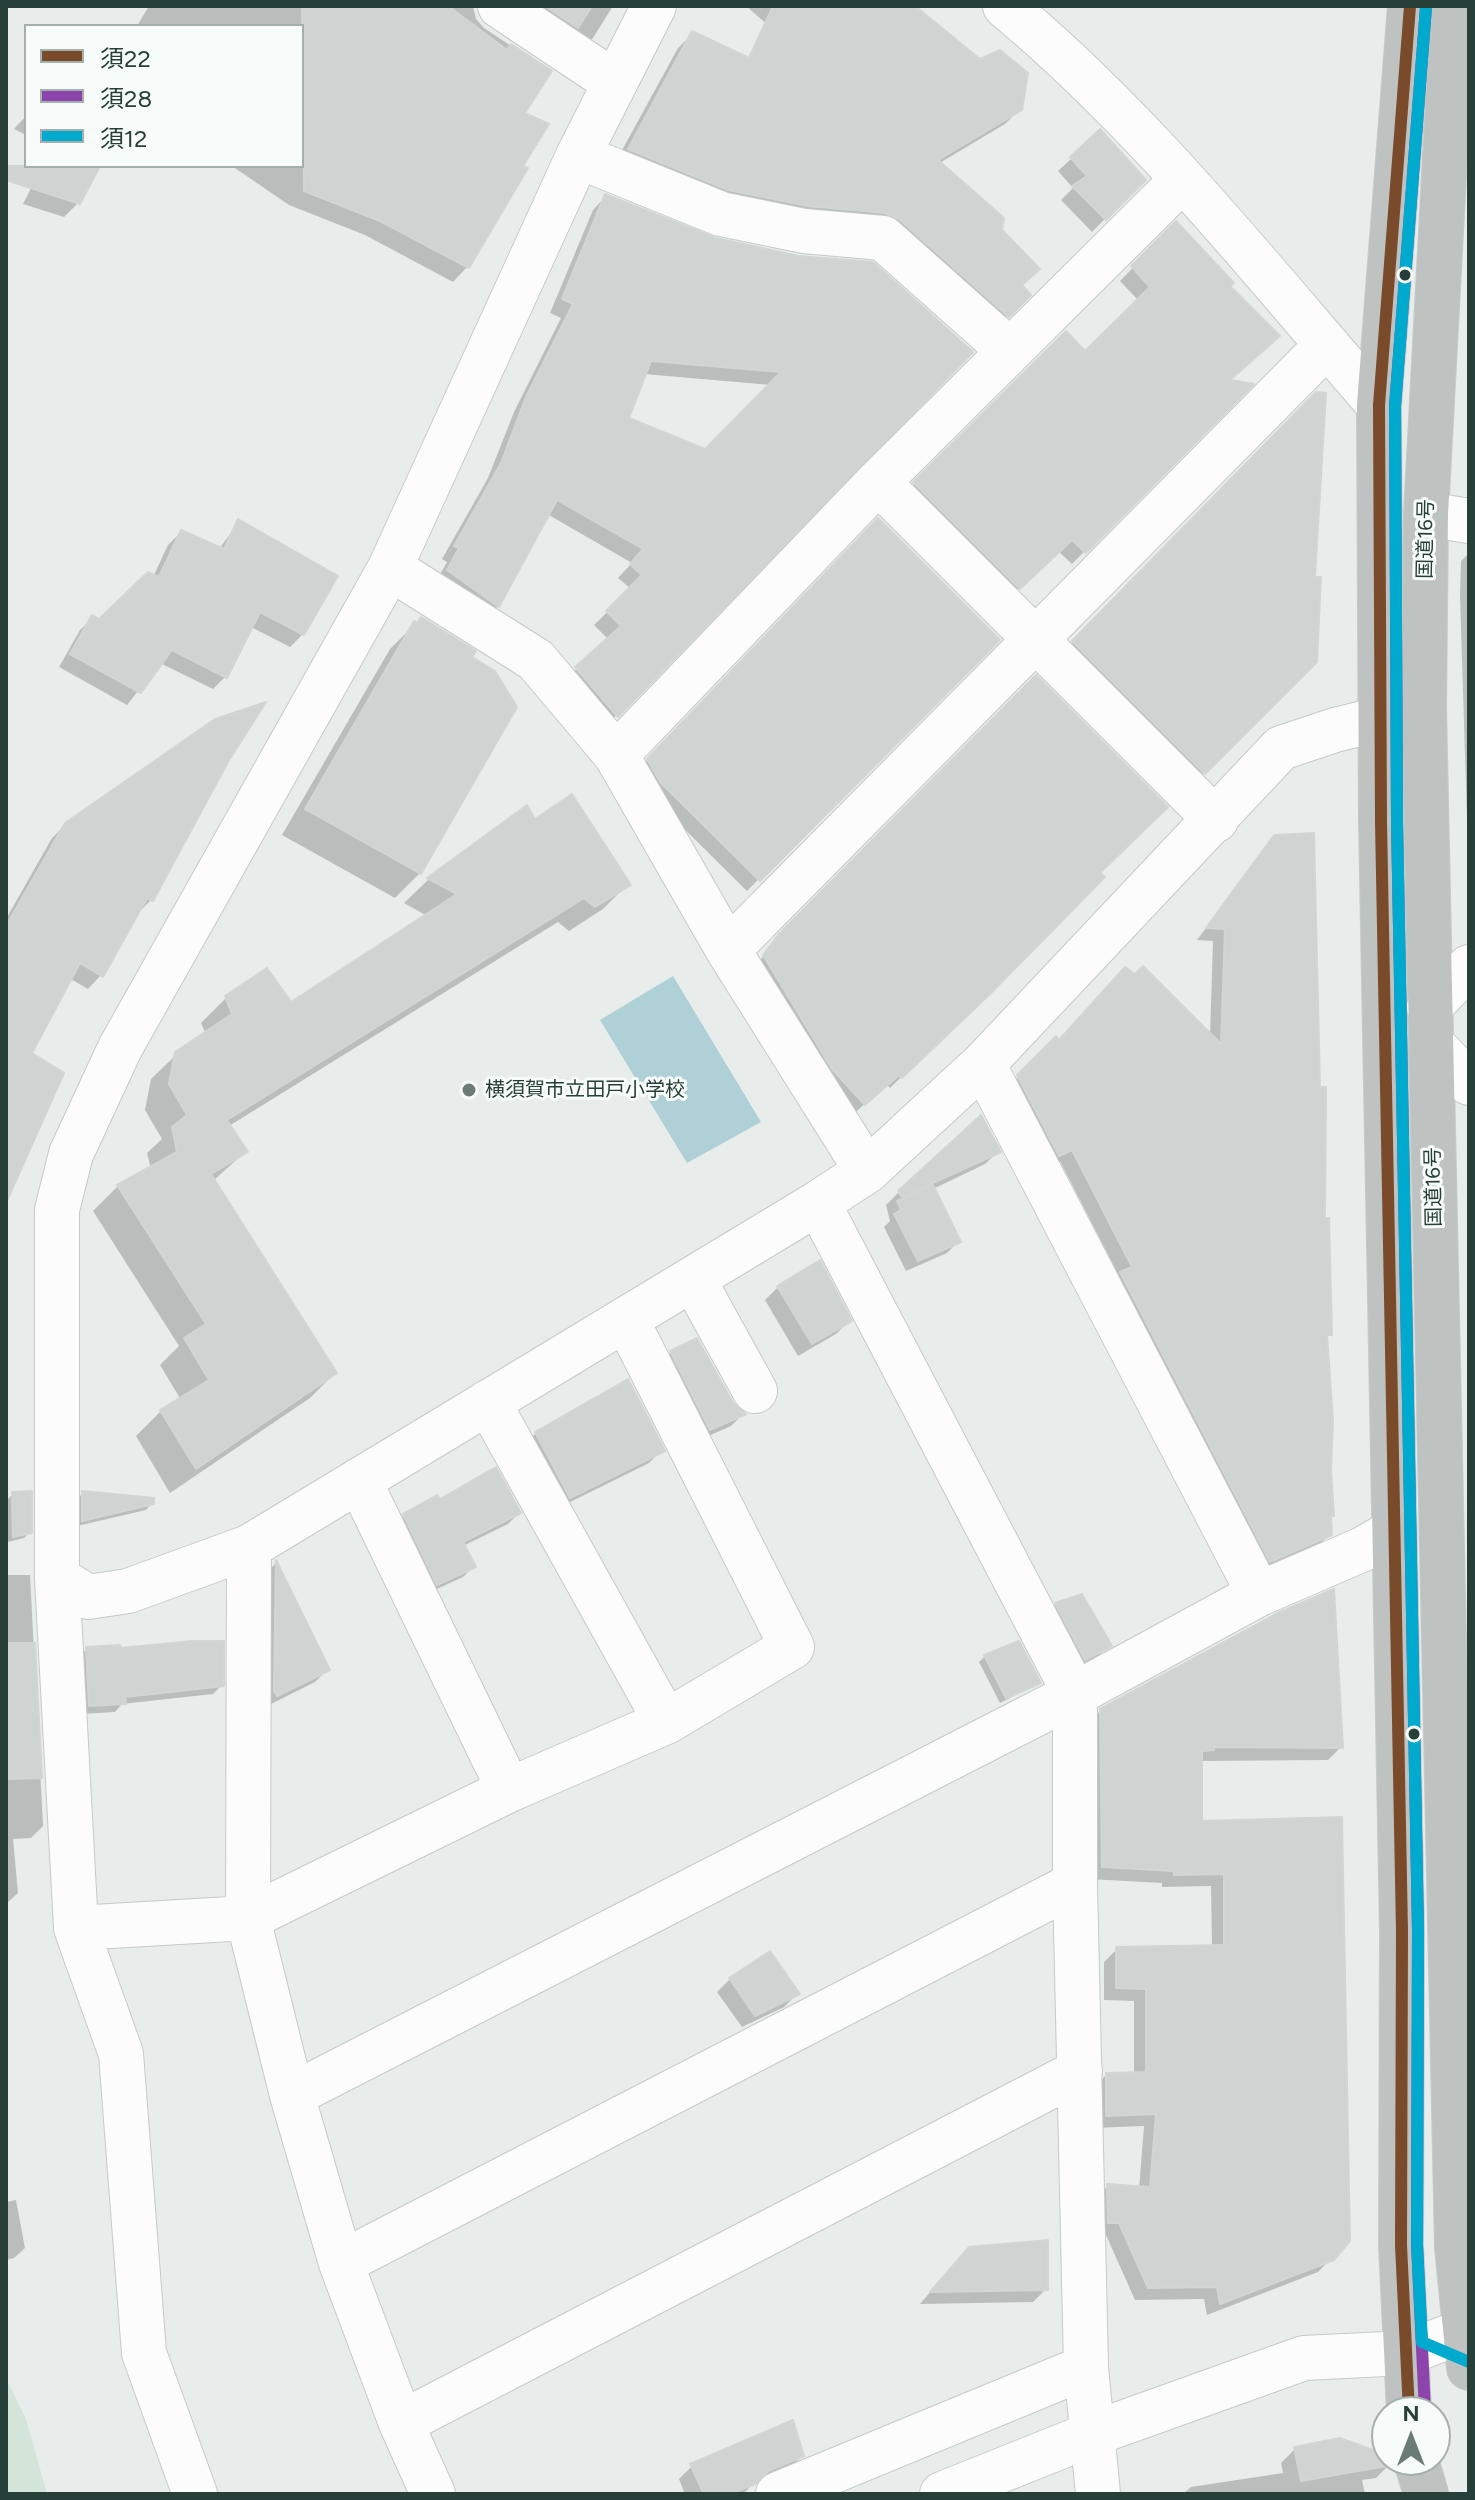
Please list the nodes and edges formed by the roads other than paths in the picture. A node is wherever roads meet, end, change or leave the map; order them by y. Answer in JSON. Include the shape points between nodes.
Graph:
{"nodes":[{"id":1,"x":500,"y":6,"type":"edge"},
{"id":2,"x":654,"y":6,"type":"edge"},
{"id":3,"x":1005,"y":6,"type":"edge"},
{"id":4,"x":1409,"y":15,"type":"edge"},
{"id":5,"x":1458,"y":36,"type":"edge"},
{"id":6,"x":614,"y":82,"type":"junction"},
{"id":7,"x":578,"y":156,"type":"junction"},
{"id":8,"x":1182,"y":180,"type":"junction"},
{"id":9,"x":1327,"y":345,"type":"junction"},
{"id":10,"x":1010,"y":351,"type":"junction"},
{"id":11,"x":1379,"y":405,"type":"junction"},
{"id":12,"x":878,"y":482,"type":"junction"},
{"id":13,"x":1426,"y":514,"type":"junction"},
{"id":14,"x":1469,"y":521,"type":"edge"},
{"id":15,"x":390,"y":568,"type":"junction"},
{"id":16,"x":1034,"y":640,"type":"junction"},
{"id":17,"x":1424,"y":708,"type":"junction"},
{"id":18,"x":1379,"y":718,"type":"junction"},
{"id":19,"x":616,"y":755,"type":"junction"},
{"id":20,"x":1216,"y":820,"type":"junction"},
{"id":21,"x":728,"y":950,"type":"junction"},
{"id":22,"x":1469,"y":967,"type":"edge"},
{"id":23,"x":1430,"y":1025,"type":"junction"},
{"id":24,"x":983,"y":1064,"type":"junction"},
{"id":25,"x":1469,"y":1083,"type":"edge"},
{"id":26,"x":867,"y":1171,"type":"junction"},
{"id":27,"x":818,"y":1203,"type":"junction"},
{"id":28,"x":693,"y":1279,"type":"junction"},
{"id":29,"x":626,"y":1319,"type":"junction"},
{"id":30,"x":755,"y":1391,"type":"dead end"},
{"id":31,"x":488,"y":1402,"type":"junction"},
{"id":32,"x":359,"y":1480,"type":"junction"},
{"id":33,"x":1394,"y":1531,"type":"junction"},
{"id":34,"x":249,"y":1547,"type":"junction"},
{"id":35,"x":57,"y":1578,"type":"junction"},
{"id":36,"x":1259,"y":1594,"type":"junction"},
{"id":37,"x":1075,"y":1694,"type":"junction"},
{"id":38,"x":666,"y":1722,"type":"junction"},
{"id":39,"x":509,"y":1790,"type":"junction"},
{"id":40,"x":1075,"y":1884,"type":"junction"},
{"id":41,"x":1460,"y":1916,"type":"edge"},
{"id":42,"x":248,"y":1918,"type":"junction"},
{"id":43,"x":76,"y":1928,"type":"junction"},
{"id":44,"x":1080,"y":2071,"type":"junction"},
{"id":45,"x":292,"y":2095,"type":"junction"},
{"id":46,"x":341,"y":2263,"type":"junction"},
{"id":47,"x":1467,"y":2342,"type":"edge"},
{"id":48,"x":1406,"y":2353,"type":"junction"},
{"id":49,"x":1086,"y":2367,"type":"junction"},
{"id":50,"x":1469,"y":2379,"type":"edge"},
{"id":51,"x":1408,"y":2396,"type":"edge"},
{"id":52,"x":401,"y":2423,"type":"junction"},
{"id":53,"x":1092,"y":2434,"type":"junction"},
{"id":54,"x":1093,"y":2492,"type":"edge"},
{"id":55,"x":195,"y":2494,"type":"edge"},
{"id":56,"x":433,"y":2494,"type":"edge"},
{"id":57,"x":778,"y":2494,"type":"edge"},
{"id":58,"x":942,"y":2494,"type":"edge"}],
"edges":[{"from":1,"to":6,"type":"street"},
{"from":2,"to":6,"type":"street"},
{"from":3,"to":8,"type":"street","via":[[1056,48]]},
{"from":4,"to":5,"type":"street"},
{"from":4,"to":11,"type":"highway"},
{"from":5,"to":13,"type":"highway","name":"国道16号"},
{"from":6,"to":7,"type":"street"},
{"from":7,"to":10,"type":"street","via":[[721,214],[804,231],[883,238]]},
{"from":7,"to":15,"type":"street"},
{"from":8,"to":9,"type":"street"},
{"from":8,"to":10,"type":"street"},
{"from":9,"to":11,"type":"street"},
{"from":9,"to":16,"type":"street"},
{"from":10,"to":12,"type":"street"},
{"from":11,"to":18,"type":"highway"},
{"from":12,"to":16,"type":"street"},
{"from":12,"to":19,"type":"street"},
{"from":13,"to":14,"type":"street"},
{"from":13,"to":17,"type":"highway","name":"国道16号"},
{"from":15,"to":19,"type":"street","via":[[536,660]]},
{"from":15,"to":35,"type":"street","via":[[120,1048],[71,1154],[57,1210]]},
{"from":16,"to":20,"type":"street"},
{"from":16,"to":21,"type":"street"},
{"from":17,"to":18,"type":"street"},
{"from":17,"to":23,"type":"highway","name":"国道16号"},
{"from":18,"to":20,"type":"street","via":[[1281,748]]},
{"from":18,"to":33,"type":"highway"},
{"from":19,"to":21,"type":"street"},
{"from":20,"to":24,"type":"street"},
{"from":21,"to":26,"type":"street"},
{"from":22,"to":23,"type":"street"},
{"from":23,"to":25,"type":"street"},
{"from":23,"to":41,"type":"highway","name":"国道16号"},
{"from":24,"to":26,"type":"street"},
{"from":24,"to":36,"type":"street"},
{"from":26,"to":27,"type":"street"},
{"from":27,"to":28,"type":"street"},
{"from":27,"to":37,"type":"street"},
{"from":28,"to":29,"type":"street"},
{"from":28,"to":30,"type":"street"},
{"from":29,"to":31,"type":"street"},
{"from":29,"to":38,"type":"street","via":[[792,1647]]},
{"from":31,"to":32,"type":"street"},
{"from":31,"to":38,"type":"street"},
{"from":32,"to":34,"type":"street"},
{"from":32,"to":39,"type":"street"},
{"from":33,"to":36,"type":"street"},
{"from":33,"to":48,"type":"highway"},
{"from":34,"to":35,"type":"street","via":[[128,1591],[88,1597]]},
{"from":34,"to":42,"type":"street"},
{"from":35,"to":43,"type":"street"},
{"from":36,"to":37,"type":"street"},
{"from":37,"to":40,"type":"street"},
{"from":37,"to":45,"type":"street"},
{"from":38,"to":39,"type":"street"},
{"from":39,"to":42,"type":"street"},
{"from":40,"to":44,"type":"street"},
{"from":40,"to":46,"type":"street"},
{"from":41,"to":47,"type":"highway","name":"国道16号","via":[[1457,2247]]},
{"from":42,"to":43,"type":"street"},
{"from":42,"to":45,"type":"street"},
{"from":43,"to":55,"type":"street","via":[[121,2054],[144,2353]]},
{"from":44,"to":49,"type":"street"},
{"from":44,"to":52,"type":"street"},
{"from":45,"to":46,"type":"street"},
{"from":46,"to":52,"type":"street"},
{"from":47,"to":48,"type":"street"},
{"from":48,"to":50,"type":"street"},
{"from":48,"to":51,"type":"highway"},
{"from":48,"to":53,"type":"street","via":[[1304,2358]]},
{"from":49,"to":53,"type":"street"},
{"from":49,"to":57,"type":"street"},
{"from":52,"to":56,"type":"street"},
{"from":53,"to":54,"type":"street"},
{"from":53,"to":58,"type":"street"}]}
